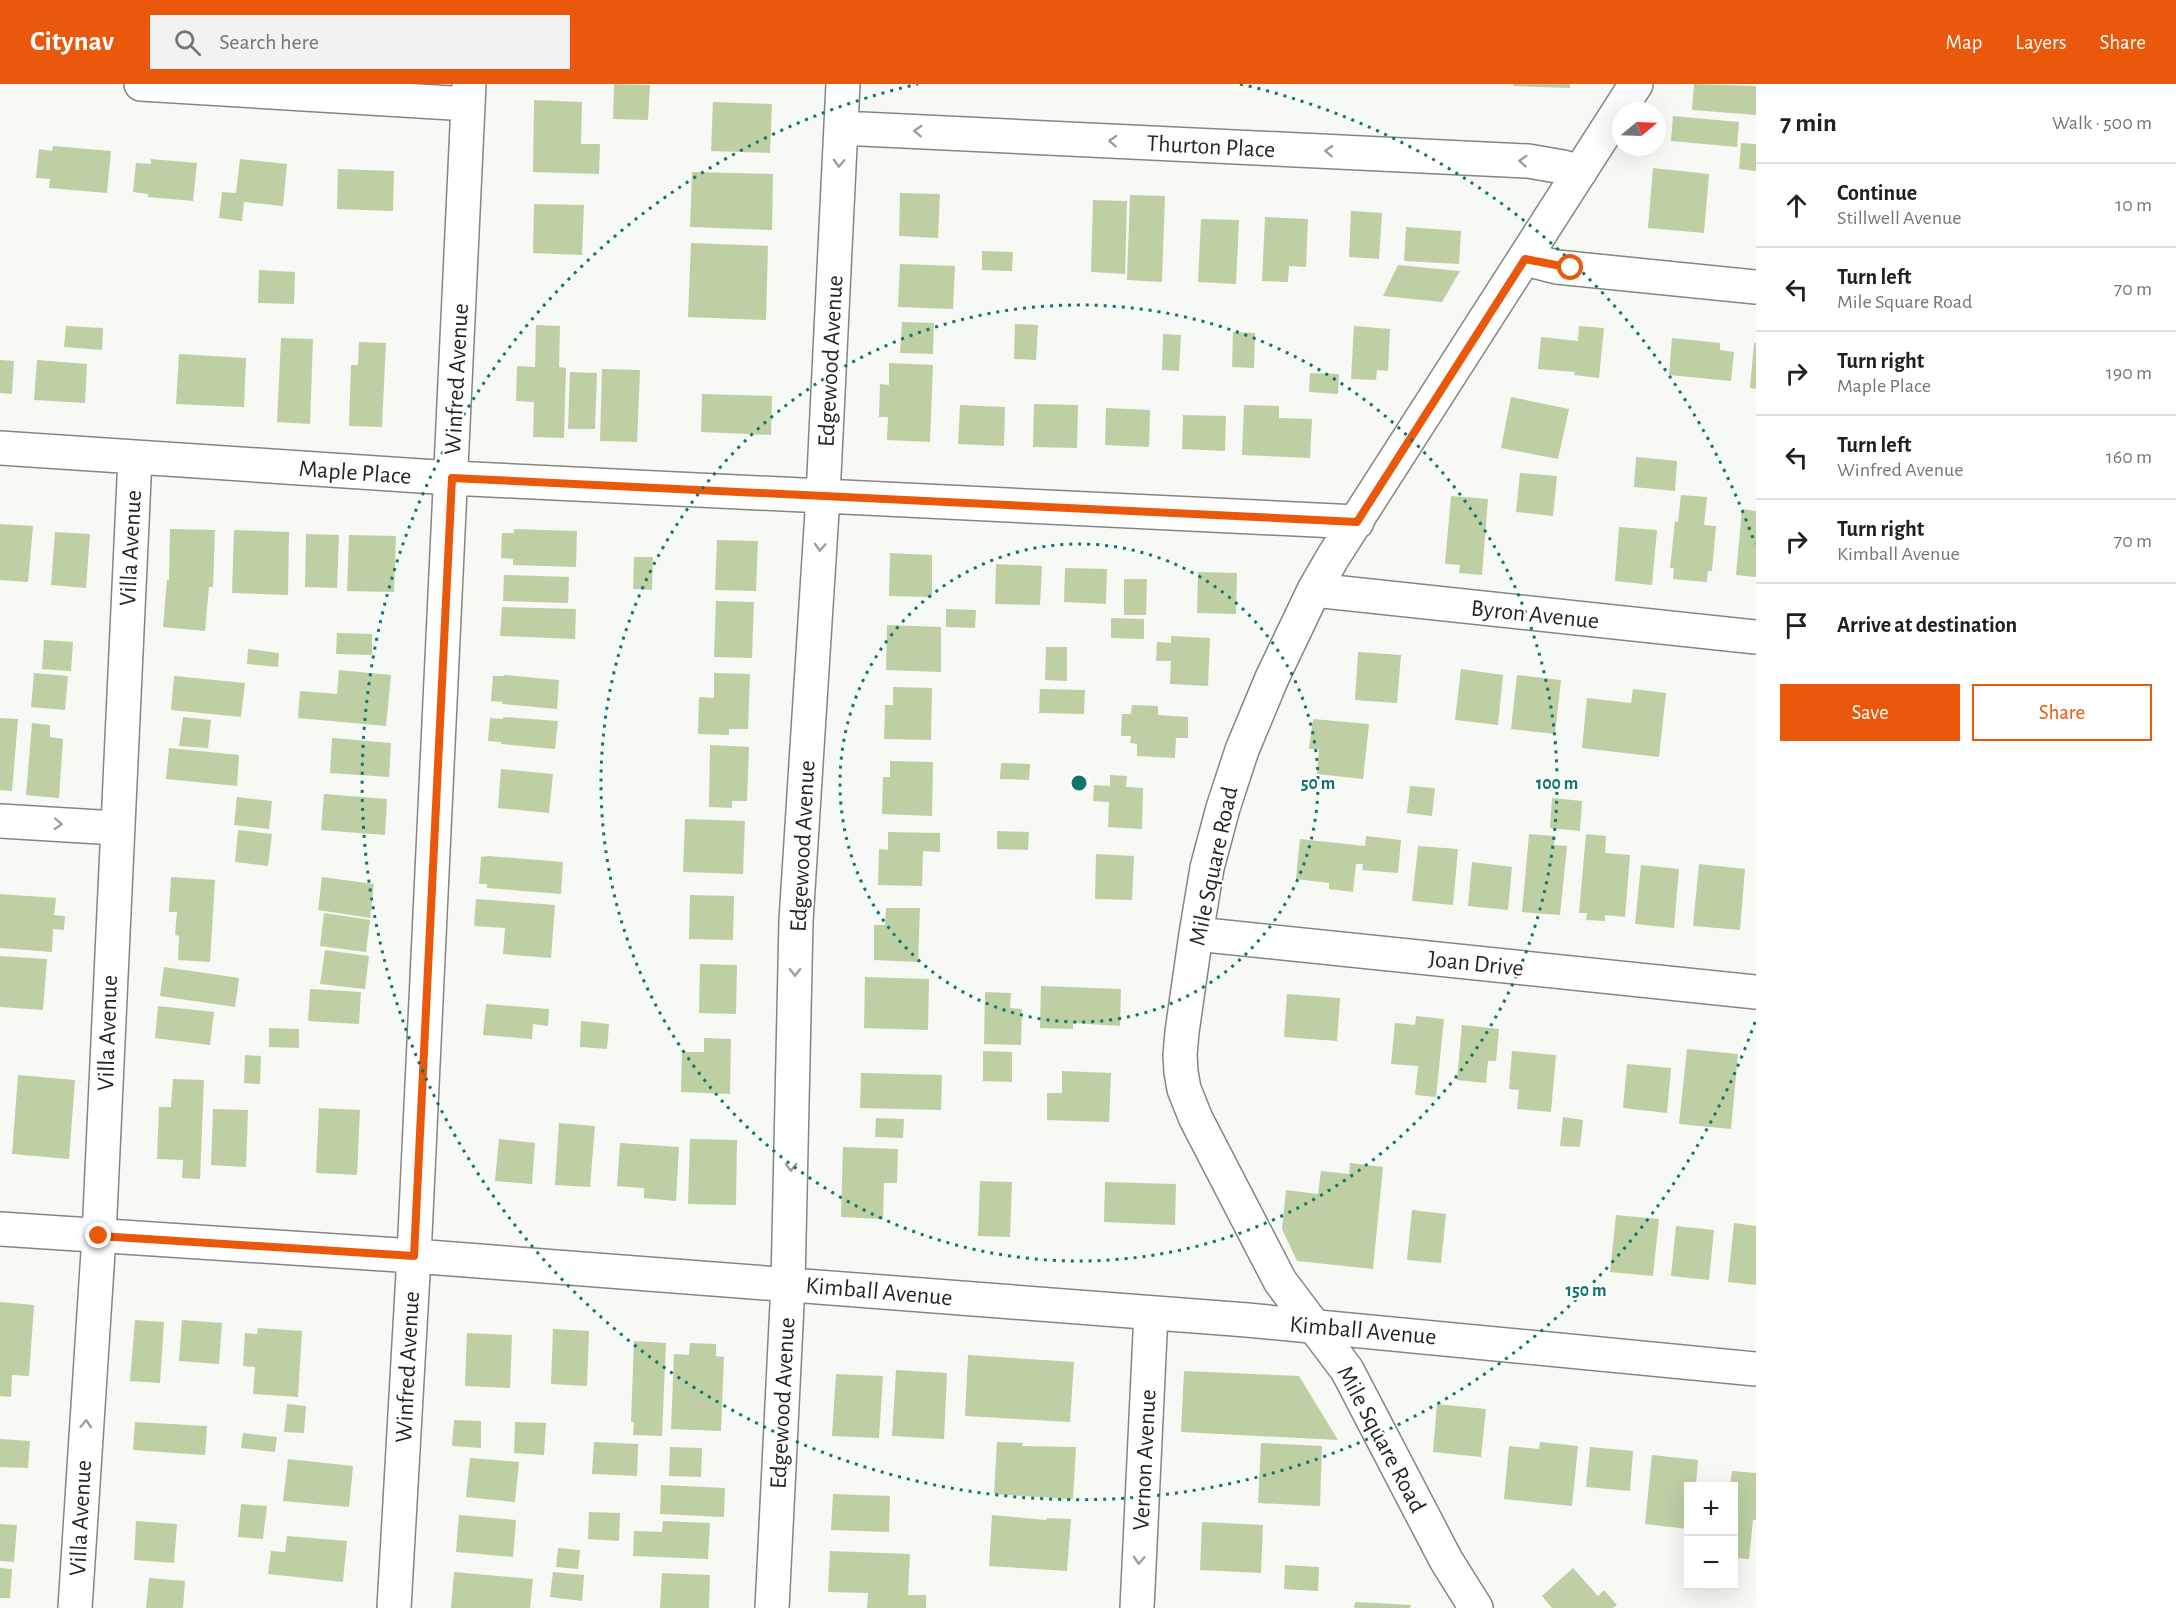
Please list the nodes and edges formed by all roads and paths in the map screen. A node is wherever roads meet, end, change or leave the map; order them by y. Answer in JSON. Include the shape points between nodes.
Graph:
{"nodes":[{"id":1,"x":141,"y":84,"type":"edge"},
{"id":2,"x":843,"y":84,"type":"edge"},
{"id":3,"x":1636,"y":84,"type":"edge"},
{"id":4,"x":469,"y":94,"type":"edge"},
{"id":5,"x":841,"y":128,"type":"junction"},
{"id":6,"x":1580,"y":172,"type":"junction"},
{"id":7,"x":1525,"y":259,"type":"junction"},
{"id":8,"x":1756,"y":287,"type":"edge"},
{"id":9,"x":0,"y":448,"type":"edge"},
{"id":10,"x":135,"y":458,"type":"junction"},
{"id":11,"x":452,"y":478,"type":"junction"},
{"id":12,"x":823,"y":496,"type":"junction"},
{"id":13,"x":1357,"y":522,"type":"junction"},
{"id":14,"x":1314,"y":590,"type":"junction"},
{"id":15,"x":1756,"y":637,"type":"edge"},
{"id":16,"x":0,"y":821,"type":"edge"},
{"id":17,"x":116,"y":828,"type":"junction"},
{"id":18,"x":1196,"y":934,"type":"junction"},
{"id":19,"x":1756,"y":992,"type":"edge"},
{"id":20,"x":0,"y":1229,"type":"edge"},
{"id":21,"x":99,"y":1236,"type":"junction"},
{"id":22,"x":414,"y":1256,"type":"junction"},
{"id":23,"x":788,"y":1284,"type":"junction"},
{"id":24,"x":1150,"y":1313,"type":"junction"},
{"id":25,"x":1313,"y":1326,"type":"junction"},
{"id":26,"x":1756,"y":1369,"type":"edge"},
{"id":27,"x":75,"y":1608,"type":"edge"},
{"id":28,"x":394,"y":1608,"type":"edge"},
{"id":29,"x":772,"y":1608,"type":"edge"},
{"id":30,"x":1137,"y":1608,"type":"edge"},
{"id":31,"x":1476,"y":1608,"type":"edge"}],
"edges":[{"from":1,"to":4,"type":"street"},
{"from":2,"to":5,"type":"street","name":"Edgewood Avenue"},
{"from":3,"to":6,"type":"street","name":"Mile Square Road"},
{"from":4,"to":11,"type":"street","name":"Winfred Avenue"},
{"from":6,"to":5,"type":"street","name":"Thurton Place","one_way":true,"via":[[1528,161]]},
{"from":5,"to":12,"type":"street","name":"Edgewood Avenue","one_way":true},
{"from":6,"to":7,"type":"street","name":"Mile Square Road"},
{"from":7,"to":8,"type":"street","via":[[1571,268]]},
{"from":7,"to":13,"type":"street","name":"Mile Square Road"},
{"from":9,"to":10,"type":"street","name":"Maple Place"},
{"from":10,"to":11,"type":"street","name":"Maple Place"},
{"from":10,"to":17,"type":"street","name":"Villa Avenue"},
{"from":11,"to":12,"type":"street","name":"Maple Place"},
{"from":11,"to":22,"type":"street","name":"Winfred Avenue"},
{"from":12,"to":13,"type":"street","name":"Maple Place"},
{"from":12,"to":23,"type":"street","name":"Edgewood Avenue","one_way":true,"via":[[796,921]]},
{"from":13,"to":14,"type":"street","name":"Mile Square Road"},
{"from":14,"to":15,"type":"street","name":"Byron Avenue"},
{"from":14,"to":18,"type":"street","name":"Mile Square Road","via":[[1263,698],[1232,777],[1214,839]]},
{"from":16,"to":17,"type":"street","one_way":true},
{"from":17,"to":21,"type":"street","name":"Villa Avenue"},
{"from":18,"to":19,"type":"street","name":"Joan Drive"},
{"from":18,"to":25,"type":"street","name":"Mile Square Road","via":[[1180,1055],[1184,1089],[1280,1281]]},
{"from":20,"to":21,"type":"street","name":"Kimball Avenue"},
{"from":21,"to":22,"type":"street","name":"Kimball Avenue"},
{"from":27,"to":21,"type":"street","name":"Villa Avenue","one_way":true},
{"from":22,"to":23,"type":"street","name":"Kimball Avenue"},
{"from":22,"to":28,"type":"street","name":"Winfred Avenue"},
{"from":23,"to":24,"type":"street","name":"Kimball Avenue"},
{"from":23,"to":29,"type":"street","name":"Edgewood Avenue"},
{"from":24,"to":25,"type":"street","name":"Kimball Avenue"},
{"from":24,"to":30,"type":"street","name":"Vernon Avenue","one_way":true},
{"from":25,"to":26,"type":"street","name":"Kimball Avenue"},
{"from":25,"to":31,"type":"street","name":"Mile Square Road","via":[[1347,1370],[1446,1560]]}]}
